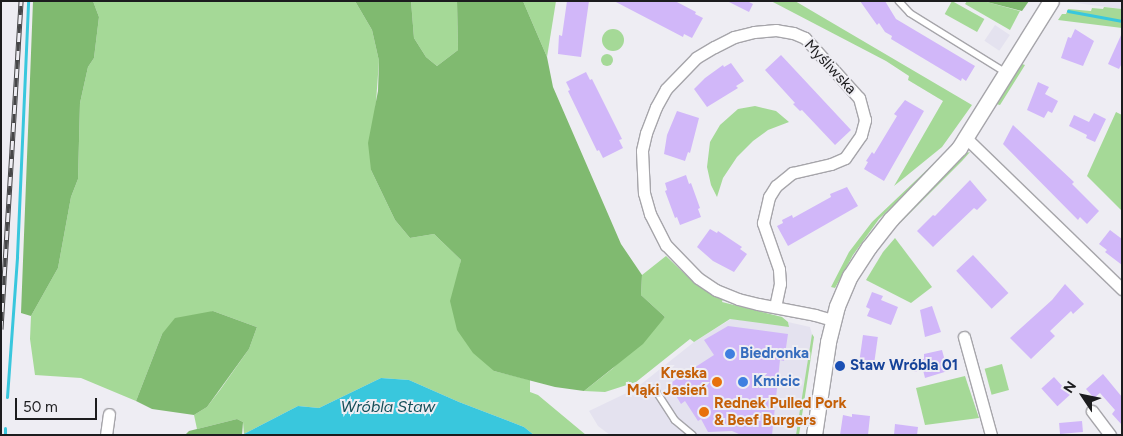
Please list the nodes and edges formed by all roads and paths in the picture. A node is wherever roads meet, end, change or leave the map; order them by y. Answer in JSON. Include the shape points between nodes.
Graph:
{"nodes":[{"id":1,"x":899,"y":1,"type":"edge"},
{"id":2,"x":1051,"y":1,"type":"edge"},
{"id":3,"x":1006,"y":73,"type":"junction"},
{"id":4,"x":966,"y":138,"type":"junction"},
{"id":5,"x":1122,"y":289,"type":"edge"},
{"id":6,"x":775,"y":307,"type":"junction"},
{"id":7,"x":833,"y":320,"type":"junction"},
{"id":8,"x":964,"y":337,"type":"dead end"},
{"id":9,"x":655,"y":390,"type":"dead end"},
{"id":10,"x":1092,"y":411,"type":"dead end"},
{"id":11,"x":110,"y":414,"type":"dead end"},
{"id":12,"x":106,"y":435,"type":"edge"},
{"id":13,"x":693,"y":435,"type":"edge"},
{"id":14,"x":814,"y":435,"type":"edge"},
{"id":15,"x":991,"y":435,"type":"edge"},
{"id":16,"x":1110,"y":435,"type":"edge"}],
"edges":[{"from":1,"to":3,"type":"lane","via":[[910,12]]},
{"from":2,"to":3,"type":"street"},
{"from":3,"to":4,"type":"street"},
{"from":4,"to":5,"type":"street"},
{"from":4,"to":7,"type":"street","via":[[869,247],[845,287]]},
{"from":6,"to":6,"type":"street","name":"Myśliwska","via":[[738,299],[716,290],[688,269],[666,245],[650,214],[644,193],[642,152],[646,129],[656,106],[666,89],[696,58],[734,37],[776,30],[793,32],[804,38],[859,98],[865,120],[861,136],[845,158],[792,173],[776,186],[769,197],[763,222],[779,269],[780,284]]},
{"from":6,"to":7,"type":"street","name":"Myśliwska"},
{"from":7,"to":14,"type":"street"},
{"from":8,"to":15,"type":"street"},
{"from":9,"to":13,"type":"lane","via":[[675,420]]},
{"from":10,"to":16,"type":"street"},
{"from":11,"to":12,"type":"street"}]}
